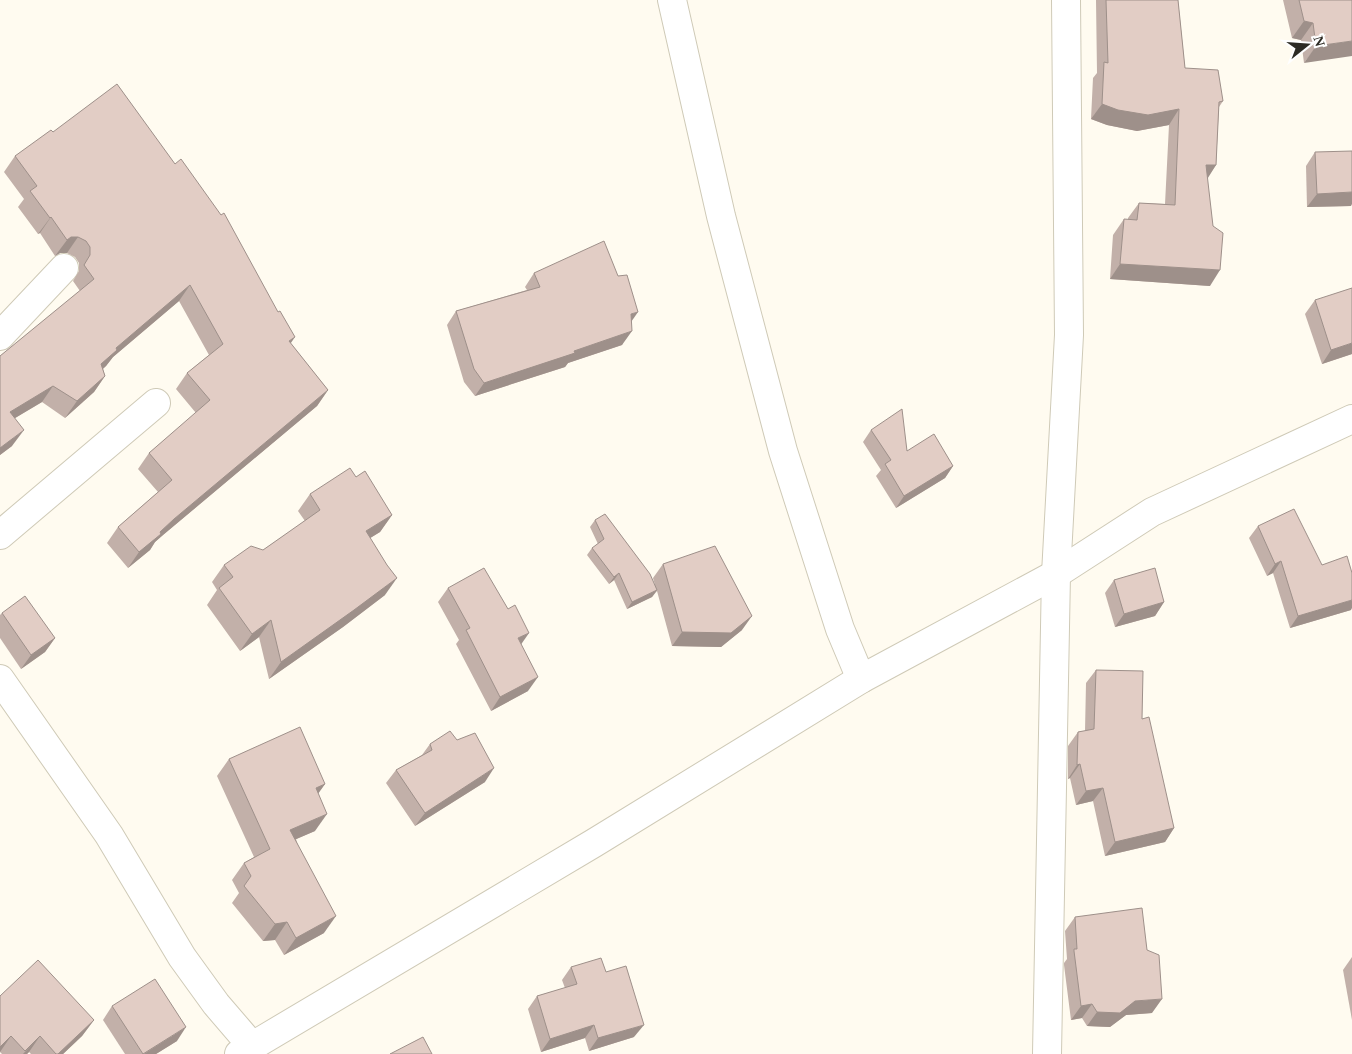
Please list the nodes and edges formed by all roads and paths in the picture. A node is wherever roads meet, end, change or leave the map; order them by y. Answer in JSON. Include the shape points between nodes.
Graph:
{"nodes":[{"id":1,"x":672,"y":0,"type":"edge"},
{"id":2,"x":1066,"y":0,"type":"edge"},
{"id":3,"x":64,"y":268,"type":"dead end"},
{"id":4,"x":0,"y":336,"type":"edge"},
{"id":5,"x":156,"y":403,"type":"dead end"},
{"id":6,"x":1352,"y":419,"type":"edge"},
{"id":7,"x":0,"y":535,"type":"edge"},
{"id":8,"x":1056,"y":574,"type":"junction"},
{"id":9,"x":0,"y":679,"type":"edge"},
{"id":10,"x":861,"y":679,"type":"junction"},
{"id":11,"x":245,"y":1050,"type":"edge"},
{"id":12,"x":1047,"y":1054,"type":"edge"}],
"edges":[{"from":1,"to":10,"type":"street","via":[[721,216],[783,451],[840,629]]},
{"from":2,"to":8,"type":"street","via":[[1069,335]]},
{"from":3,"to":4,"type":"street"},
{"from":5,"to":7,"type":"street"},
{"from":6,"to":8,"type":"street","via":[[1152,512]]},
{"from":8,"to":10,"type":"street"},
{"from":8,"to":12,"type":"street"},
{"from":9,"to":11,"type":"street","via":[[109,835],[182,957]]},
{"from":10,"to":11,"type":"street","via":[[594,843]]}]}
